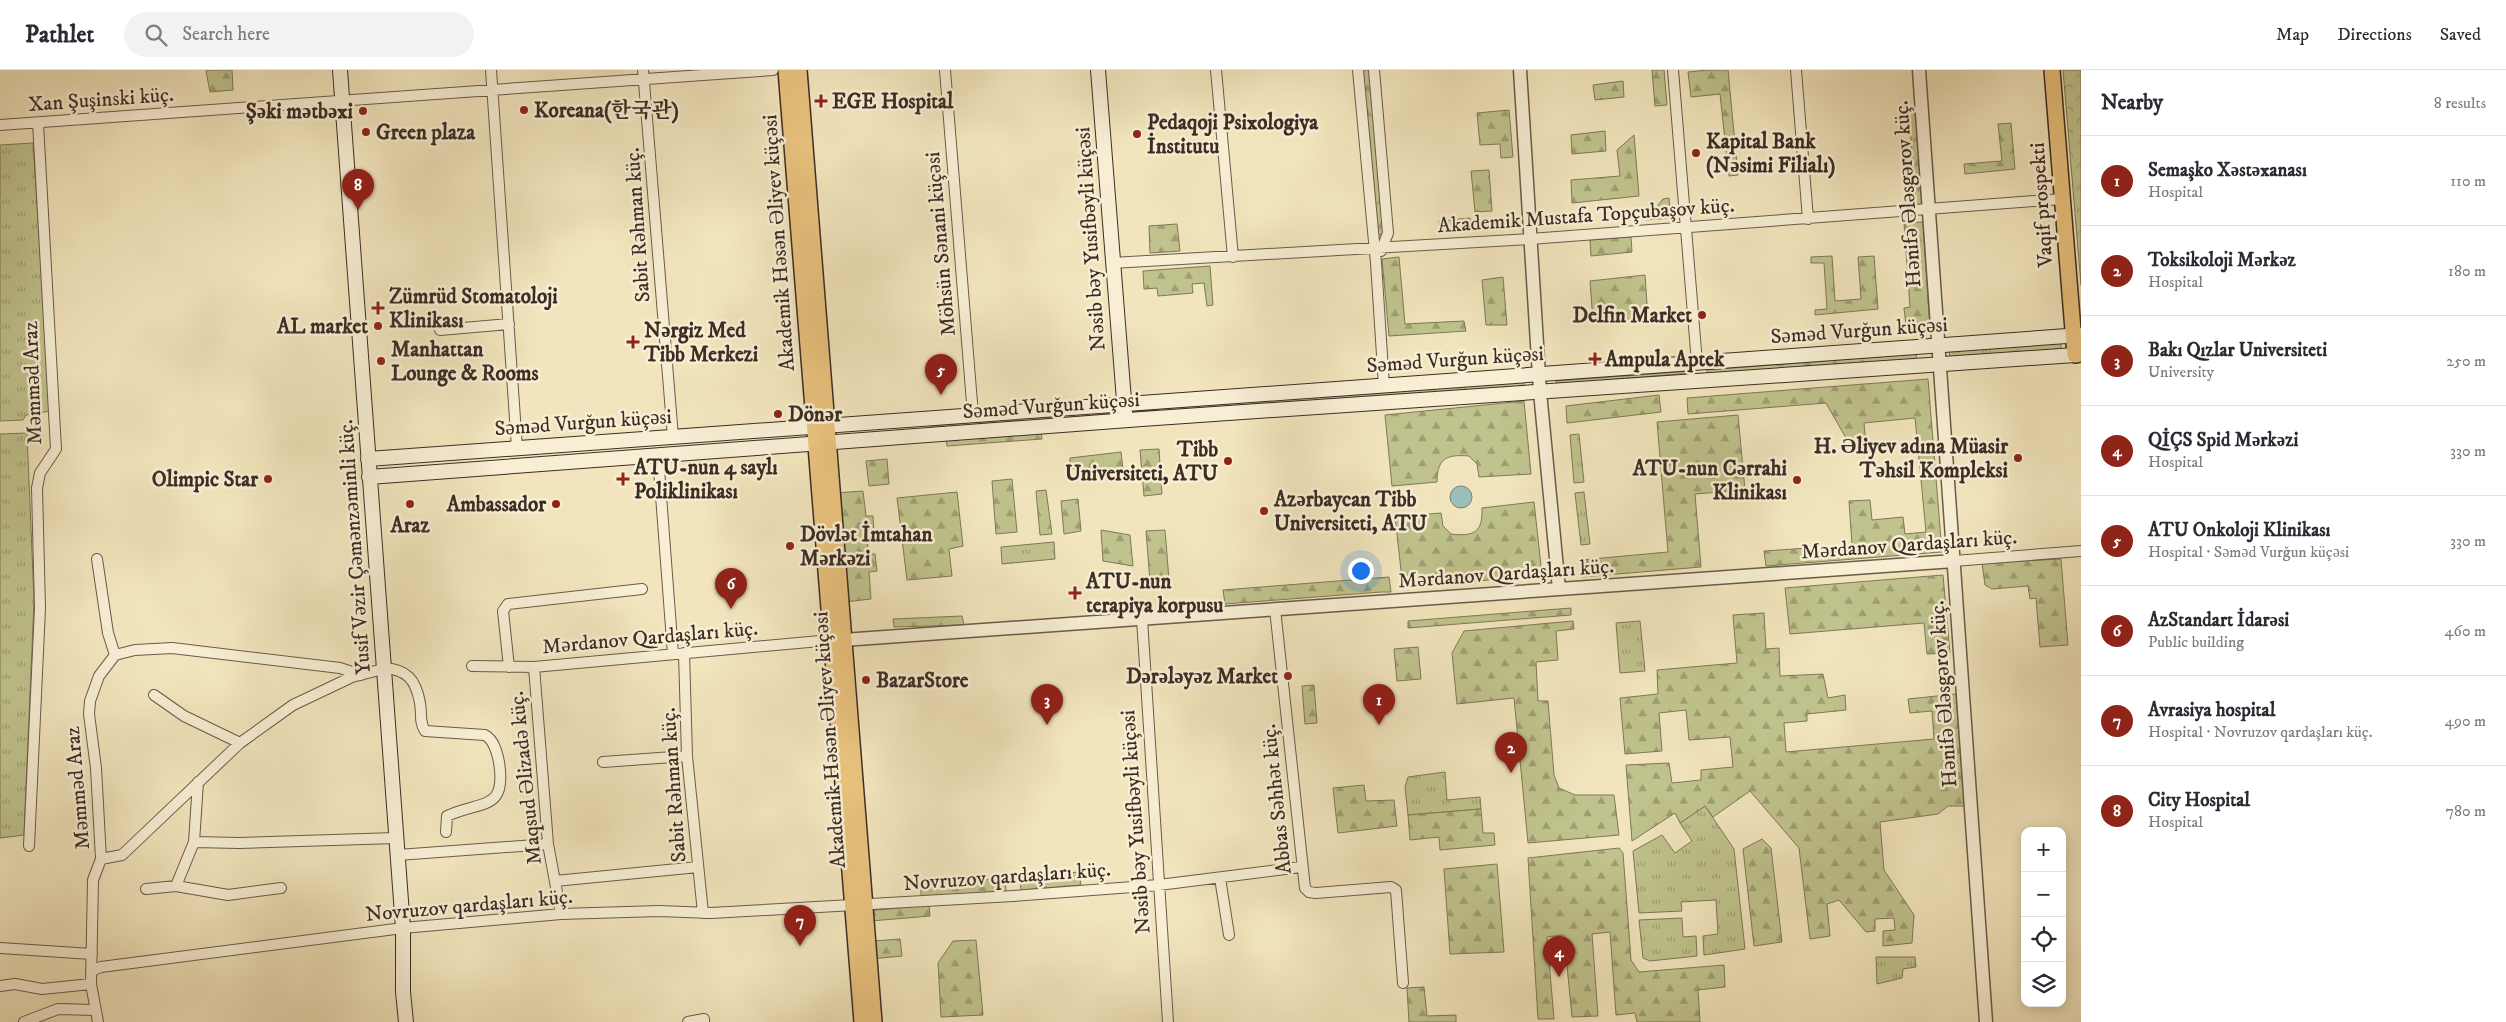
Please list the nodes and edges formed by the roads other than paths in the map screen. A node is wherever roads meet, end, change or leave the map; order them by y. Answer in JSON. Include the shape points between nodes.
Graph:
{"nodes":[{"id":1,"x":340,"y":70,"type":"edge"},
{"id":2,"x":491,"y":70,"type":"edge"},
{"id":3,"x":773,"y":70,"type":"edge"},
{"id":4,"x":786,"y":70,"type":"edge"},
{"id":5,"x":799,"y":70,"type":"edge"},
{"id":6,"x":945,"y":70,"type":"edge"},
{"id":7,"x":1098,"y":70,"type":"edge"},
{"id":8,"x":1216,"y":70,"type":"edge"},
{"id":9,"x":1358,"y":70,"type":"edge"},
{"id":10,"x":1374,"y":70,"type":"edge"},
{"id":11,"x":1520,"y":70,"type":"edge"},
{"id":12,"x":1673,"y":70,"type":"edge"},
{"id":13,"x":1796,"y":70,"type":"edge"},
{"id":14,"x":1918,"y":70,"type":"edge"},
{"id":15,"x":2052,"y":70,"type":"edge"},
{"id":16,"x":644,"y":74,"type":"edge"},
{"id":17,"x":493,"y":91,"type":"junction"},
{"id":18,"x":342,"y":100,"type":"junction"},
{"id":19,"x":38,"y":123,"type":"junction"},
{"id":20,"x":0,"y":126,"type":"edge"},
{"id":21,"x":2062,"y":199,"type":"junction"},
{"id":22,"x":1929,"y":210,"type":"junction"},
{"id":23,"x":1808,"y":219,"type":"junction"},
{"id":24,"x":1685,"y":227,"type":"junction"},
{"id":25,"x":1530,"y":239,"type":"junction"},
{"id":26,"x":1378,"y":251,"type":"junction"},
{"id":27,"x":1233,"y":257,"type":"junction"},
{"id":28,"x":1112,"y":263,"type":"junction"},
{"id":29,"x":509,"y":324,"type":"junction"},
{"id":30,"x":440,"y":330,"type":"dead end"},
{"id":31,"x":2077,"y":336,"type":"edge"},
{"id":32,"x":1938,"y":346,"type":"junction"},
{"id":33,"x":2078,"y":354,"type":"edge"},
{"id":34,"x":1697,"y":363,"type":"junction"},
{"id":35,"x":1939,"y":364,"type":"junction"},
{"id":36,"x":1538,"y":375,"type":"junction"},
{"id":37,"x":1699,"y":382,"type":"junction"},
{"id":38,"x":1384,"y":386,"type":"junction"},
{"id":39,"x":1540,"y":392,"type":"junction"},
{"id":40,"x":1122,"y":405,"type":"junction"},
{"id":41,"x":973,"y":416,"type":"junction"},
{"id":42,"x":924,"y":419,"type":"junction"},
{"id":43,"x":1136,"y":419,"type":"junction"},
{"id":44,"x":818,"y":422,"type":"junction"},
{"id":45,"x":925,"y":436,"type":"junction"},
{"id":46,"x":673,"y":437,"type":"junction"},
{"id":47,"x":518,"y":448,"type":"junction"},
{"id":48,"x":820,"y":448,"type":"junction"},
{"id":49,"x":658,"y":456,"type":"junction"},
{"id":50,"x":368,"y":459,"type":"junction"},
{"id":51,"x":369,"y":477,"type":"junction"},
{"id":52,"x":2081,"y":551,"type":"edge"},
{"id":53,"x":97,"y":559,"type":"dead end"},
{"id":54,"x":1954,"y":561,"type":"junction"},
{"id":55,"x":642,"y":589,"type":"dead end"},
{"id":56,"x":1559,"y":589,"type":"junction"},
{"id":57,"x":1275,"y":609,"type":"junction"},
{"id":58,"x":1142,"y":619,"type":"junction"},
{"id":59,"x":837,"y":640,"type":"junction"},
{"id":60,"x":678,"y":654,"type":"junction"},
{"id":61,"x":115,"y":655,"type":"junction"},
{"id":62,"x":472,"y":666,"type":"dead end"},
{"id":63,"x":509,"y":667,"type":"junction"},
{"id":64,"x":534,"y":667,"type":"junction"},
{"id":65,"x":383,"y":669,"type":"junction"},
{"id":66,"x":361,"y":675,"type":"junction"},
{"id":67,"x":154,"y":694,"type":"dead end"},
{"id":68,"x":240,"y":743,"type":"junction"},
{"id":69,"x":686,"y":756,"type":"junction"},
{"id":70,"x":603,"y":762,"type":"dead end"},
{"id":71,"x":198,"y":782,"type":"junction"},
{"id":72,"x":446,"y":832,"type":"dead end"},
{"id":73,"x":396,"y":838,"type":"junction"},
{"id":74,"x":194,"y":842,"type":"junction"},
{"id":75,"x":548,"y":844,"type":"junction"},
{"id":76,"x":29,"y":846,"type":"dead end"},
{"id":77,"x":398,"y":855,"type":"junction"},
{"id":78,"x":102,"y":859,"type":"junction"},
{"id":79,"x":698,"y":866,"type":"junction"},
{"id":80,"x":1301,"y":866,"type":"junction"},
{"id":81,"x":1220,"y":878,"type":"junction"},
{"id":82,"x":555,"y":881,"type":"junction"},
{"id":83,"x":1159,"y":885,"type":"junction"},
{"id":84,"x":176,"y":886,"type":"junction"},
{"id":85,"x":281,"y":888,"type":"dead end"},
{"id":86,"x":146,"y":889,"type":"dead end"},
{"id":87,"x":858,"y":905,"type":"junction"},
{"id":88,"x":703,"y":913,"type":"junction"},
{"id":89,"x":561,"y":914,"type":"junction"},
{"id":90,"x":403,"y":928,"type":"junction"},
{"id":91,"x":1228,"y":935,"type":"dead end"},
{"id":92,"x":0,"y":948,"type":"edge"},
{"id":93,"x":92,"y":954,"type":"junction"},
{"id":94,"x":91,"y":972,"type":"junction"},
{"id":95,"x":1403,"y":983,"type":"dead end"},
{"id":96,"x":91,"y":984,"type":"junction"},
{"id":97,"x":0,"y":986,"type":"edge"},
{"id":98,"x":95,"y":1010,"type":"junction"},
{"id":99,"x":704,"y":1020,"type":"edge"},
{"id":100,"x":24,"y":1022,"type":"edge"},
{"id":101,"x":98,"y":1022,"type":"edge"},
{"id":102,"x":406,"y":1022,"type":"edge"},
{"id":103,"x":688,"y":1022,"type":"edge"},
{"id":104,"x":862,"y":1022,"type":"edge"},
{"id":105,"x":874,"y":1022,"type":"edge"},
{"id":106,"x":1168,"y":1022,"type":"edge"},
{"id":107,"x":1986,"y":1022,"type":"edge"}],
"edges":[{"from":1,"to":18,"type":"main road","name":"Yusif Vəzir Çəmənzəminli küç."},
{"from":2,"to":17,"type":"street"},
{"from":3,"to":16,"type":"street","name":"Xan Şuşinski küç."},
{"from":4,"to":44,"type":"main road","name":"Akademik Həsən Əliyev küçəsi"},
{"from":5,"to":44,"type":"main road","name":"Akademik Həsən Əliyev küçəsi"},
{"from":6,"to":41,"type":"street","name":"Möhsün Sənani küçəsi"},
{"from":7,"to":28,"type":"main road","name":"Nəsib bəy Yusifbəyli küçəsi"},
{"from":8,"to":27,"type":"street"},
{"from":9,"to":26,"type":"street"},
{"from":10,"to":26,"type":"street","via":[[1388,233]]},
{"from":11,"to":25,"type":"street"},
{"from":12,"to":24,"type":"street"},
{"from":13,"to":23,"type":"street"},
{"from":14,"to":22,"type":"street","name":"Hənifə Ələsgərov küç."},
{"from":15,"to":21,"type":"main road","name":"Vaqif prospekti"},
{"from":16,"to":17,"type":"street","name":"Xan Şuşinski küç."},
{"from":16,"to":46,"type":"street","name":"Sabit Rəhman küç."},
{"from":17,"to":18,"type":"street","name":"Xan Şuşinski küç."},
{"from":17,"to":29,"type":"street"},
{"from":18,"to":19,"type":"street","name":"Xan Şuşinski küç."},
{"from":18,"to":50,"type":"main road","name":"Yusif Vəzir Çəmənzəminli küç."},
{"from":19,"to":20,"type":"street","name":"Xan Şuşinski küç."},
{"from":19,"to":76,"type":"street","name":"Məmməd Araz","via":[[56,449],[40,473],[37,488],[40,608]]},
{"from":21,"to":22,"type":"street","name":"Akademik Mustafa Topçubaşov küç."},
{"from":21,"to":31,"type":"main road","name":"Vaqif prospekti"},
{"from":22,"to":23,"type":"street","name":"Akademik Mustafa Topçubaşov küç."},
{"from":22,"to":32,"type":"street","name":"Hənifə Ələsgərov küç."},
{"from":23,"to":24,"type":"street","name":"Akademik Mustafa Topçubaşov küç."},
{"from":24,"to":25,"type":"street","name":"Akademik Mustafa Topçubaşov küç."},
{"from":24,"to":34,"type":"street"},
{"from":25,"to":26,"type":"street","name":"Akademik Mustafa Topçubaşov küç."},
{"from":25,"to":36,"type":"street"},
{"from":26,"to":27,"type":"street","name":"Akademik Mustafa Topçubaşov küç."},
{"from":26,"to":38,"type":"street"},
{"from":27,"to":28,"type":"street","name":"Akademik Mustafa Topçubaşov küç."},
{"from":28,"to":40,"type":"main road","name":"Nəsib bəy Yusifbəyli küçəsi"},
{"from":29,"to":30,"type":"street"},
{"from":29,"to":47,"type":"street"},
{"from":31,"to":32,"type":"main road","name":"Səməd Vurğun küçəsi"},
{"from":31,"to":33,"type":"main road","name":"Vaqif prospekti"},
{"from":32,"to":34,"type":"main road","name":"Səməd Vurğun küçəsi"},
{"from":32,"to":35,"type":"street","name":"Hənifə Ələsgərov küç."},
{"from":33,"to":35,"type":"main road","name":"Səməd Vurğun küçəsi"},
{"from":34,"to":36,"type":"main road","name":"Səməd Vurğun küçəsi"},
{"from":34,"to":37,"type":"main road"},
{"from":35,"to":37,"type":"main road","name":"Səməd Vurğun küçəsi"},
{"from":35,"to":54,"type":"street","name":"Hənifə Ələsgərov küç."},
{"from":36,"to":38,"type":"main road","name":"Səməd Vurğun küçəsi"},
{"from":36,"to":39,"type":"street"},
{"from":37,"to":39,"type":"main road","name":"Səməd Vurğun küçəsi"},
{"from":38,"to":40,"type":"main road","name":"Səməd Vurğun küçəsi"},
{"from":39,"to":43,"type":"main road","name":"Səməd Vurğun küçəsi"},
{"from":39,"to":56,"type":"street"},
{"from":40,"to":41,"type":"main road","name":"Səməd Vurğun küçəsi"},
{"from":40,"to":43,"type":"main road","via":[[1128,416]]},
{"from":41,"to":42,"type":"main road","name":"Səməd Vurğun küçəsi"},
{"from":42,"to":44,"type":"main road","name":"Səməd Vurğun küçəsi"},
{"from":42,"to":45,"type":"main road"},
{"from":43,"to":45,"type":"main road","name":"Səməd Vurğun küçəsi"},
{"from":44,"to":46,"type":"main road","name":"Səməd Vurğun küçəsi"},
{"from":44,"to":48,"type":"main road","name":"Akademik Həsən Əliyev küçəsi"},
{"from":45,"to":48,"type":"main road","name":"Səməd Vurğun küçəsi"},
{"from":46,"to":47,"type":"main road","name":"Səməd Vurğun küçəsi"},
{"from":47,"to":50,"type":"main road","name":"Səməd Vurğun küçəsi"},
{"from":48,"to":49,"type":"main road","name":"Səməd Vurğun küçəsi"},
{"from":48,"to":59,"type":"main road","name":"Akademik Həsən Əliyev küçəsi"},
{"from":49,"to":51,"type":"main road","name":"Səməd Vurğun küçəsi"},
{"from":49,"to":60,"type":"street","name":"Sabit Rəhman küç."},
{"from":50,"to":51,"type":"main road","name":"Yusif Vəzir Çəmənzəminli küç."},
{"from":51,"to":65,"type":"main road","name":"Yusif Vəzir Çəmənzəminli küç."},
{"from":52,"to":54,"type":"street","name":"Mərdanov Qardaşları küç."},
{"from":53,"to":61,"type":"street","via":[[108,632]]},
{"from":54,"to":56,"type":"street","name":"Mərdanov Qardaşları küç."},
{"from":54,"to":107,"type":"street","name":"Hənifə Ələsgərov küç."},
{"from":55,"to":63,"type":"street","via":[[508,604],[504,611]]},
{"from":56,"to":57,"type":"street","name":"Mərdanov Qardaşları küç."},
{"from":57,"to":58,"type":"street","name":"Mərdanov Qardaşları küç."},
{"from":57,"to":80,"type":"street","name":"Abbas Səhhət küç."},
{"from":58,"to":59,"type":"street","name":"Mərdanov Qardaşları küç."},
{"from":58,"to":83,"type":"street","name":"Nəsib bəy Yusifbəyli küçəsi"},
{"from":59,"to":60,"type":"street","name":"Mərdanov Qardaşları küç."},
{"from":59,"to":87,"type":"main road","name":"Akademik Həsən Əliyev küçəsi"},
{"from":60,"to":64,"type":"street","name":"Mərdanov Qardaşları küç."},
{"from":60,"to":69,"type":"street","name":"Sabit Rəhman küç."},
{"from":61,"to":66,"type":"street","via":[[135,650],[172,648],[340,668]]},
{"from":61,"to":78,"type":"street","name":"Məmməd Araz","via":[[94,684],[89,714]]},
{"from":62,"to":63,"type":"street","name":"Mərdanov Qardaşları küç."},
{"from":63,"to":64,"type":"street","name":"Mərdanov Qardaşları küç."},
{"from":64,"to":75,"type":"street","name":"Maqsud Əlizadə küç."},
{"from":65,"to":66,"type":"street"},
{"from":65,"to":72,"type":"street","via":[[401,670],[408,676],[420,702],[421,724],[425,731],[485,735],[498,754],[499,792],[492,800],[447,816]]},
{"from":65,"to":73,"type":"main road","name":"Yusif Vəzir Çəmənzəminli küç."},
{"from":66,"to":68,"type":"street","via":[[293,705]]},
{"from":67,"to":68,"type":"street","via":[[184,716]]},
{"from":68,"to":71,"type":"street"},
{"from":69,"to":70,"type":"street"},
{"from":69,"to":79,"type":"street","name":"Sabit Rəhman küç."},
{"from":71,"to":74,"type":"street"},
{"from":71,"to":78,"type":"street","via":[[122,855]]},
{"from":73,"to":74,"type":"street"},
{"from":73,"to":77,"type":"main road","name":"Yusif Vəzir Çəmənzəminli küç."},
{"from":74,"to":84,"type":"street"},
{"from":75,"to":77,"type":"street"},
{"from":75,"to":82,"type":"street","name":"Maqsud Əlizadə küç."},
{"from":77,"to":90,"type":"main road","name":"Yusif Vəzir Çəmənzəminli küç."},
{"from":78,"to":93,"type":"street","name":"Məmməd Araz","via":[[93,880]]},
{"from":79,"to":82,"type":"street"},
{"from":79,"to":88,"type":"street","name":"Sabit Rəhman küç."},
{"from":80,"to":81,"type":"street","name":"Novruzov qardaşları küç."},
{"from":80,"to":95,"type":"street","name":"Abbas Səhhət küç.","via":[[1305,888],[1309,892],[1391,887],[1396,890]]},
{"from":81,"to":83,"type":"street","name":"Novruzov qardaşları küç."},
{"from":81,"to":91,"type":"street"},
{"from":82,"to":89,"type":"street","name":"Maqsud Əlizadə küç."},
{"from":83,"to":87,"type":"street","name":"Novruzov qardaşları küç."},
{"from":83,"to":106,"type":"street","name":"Nəsib bəy Yusifbəyli küçəsi"},
{"from":84,"to":85,"type":"street","via":[[228,895]]},
{"from":84,"to":86,"type":"street"},
{"from":87,"to":88,"type":"street","name":"Novruzov qardaşları küç."},
{"from":87,"to":104,"type":"main road","name":"Akademik Həsən Əliyev küçəsi"},
{"from":87,"to":105,"type":"main road","name":"Akademik Həsən Əliyev küçəsi"},
{"from":88,"to":89,"type":"street","name":"Novruzov qardaşları küç."},
{"from":89,"to":90,"type":"street","name":"Novruzov qardaşları küç."},
{"from":90,"to":94,"type":"street","name":"Novruzov qardaşları küç.","via":[[101,967]]},
{"from":90,"to":102,"type":"main road","name":"Yusif Vəzir Çəmənzəminli küç."},
{"from":92,"to":93,"type":"street"},
{"from":93,"to":94,"type":"street","name":"Məmməd Araz"},
{"from":94,"to":96,"type":"street","name":"Məmməd Araz"},
{"from":96,"to":97,"type":"street","via":[[42,988],[15,984]]},
{"from":96,"to":98,"type":"street","name":"Məmməd Araz"},
{"from":98,"to":100,"type":"street","via":[[58,1009]]},
{"from":98,"to":101,"type":"street","name":"Məmməd Araz"},
{"from":99,"to":103,"type":"street"}]}
